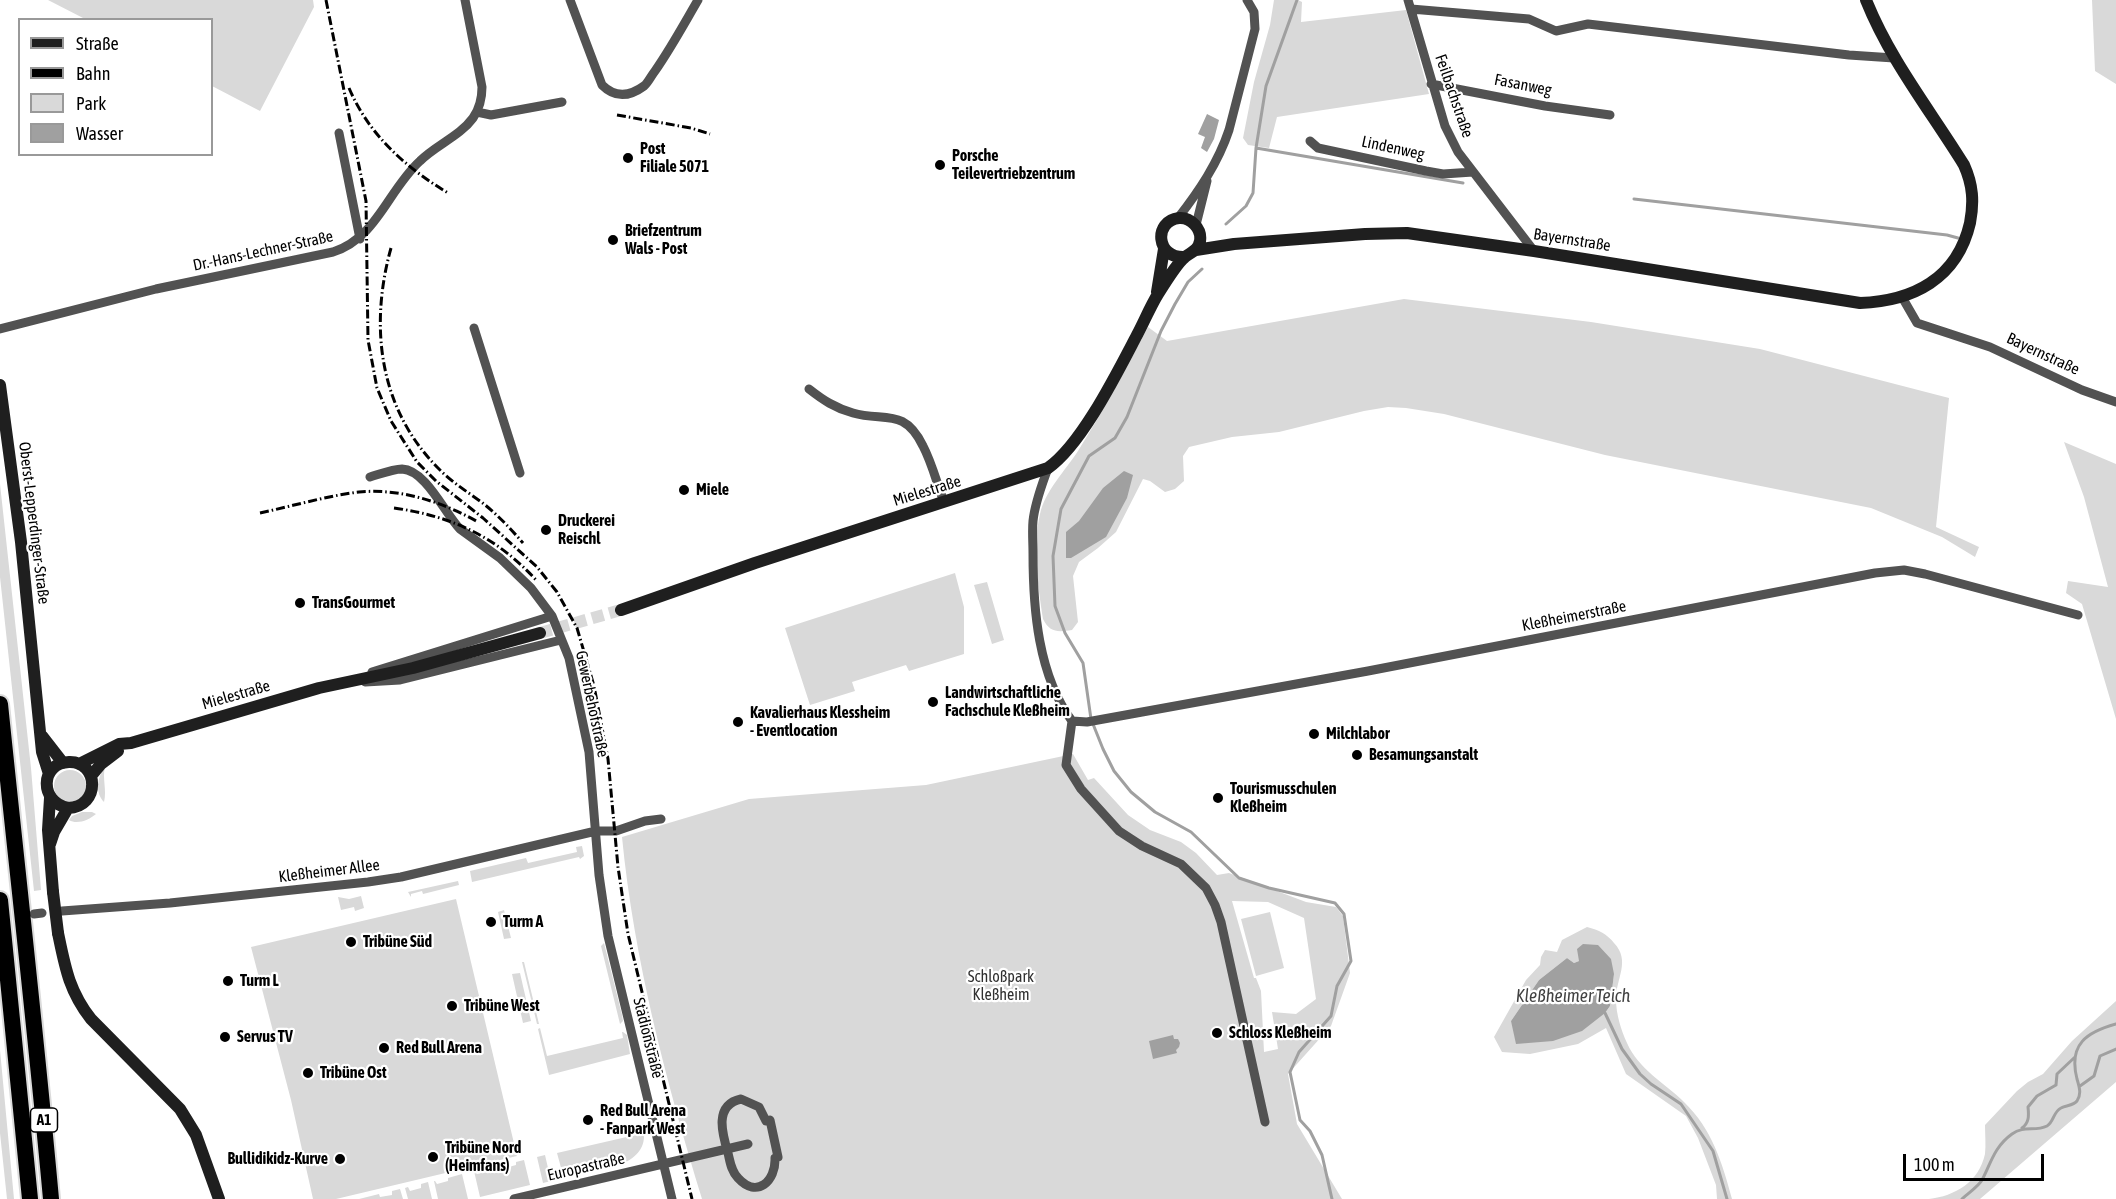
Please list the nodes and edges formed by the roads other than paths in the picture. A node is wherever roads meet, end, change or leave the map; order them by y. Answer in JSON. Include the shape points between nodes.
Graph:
{"nodes":[{"id":1,"x":465,"y":0,"type":"edge"},
{"id":2,"x":570,"y":0,"type":"edge"},
{"id":3,"x":698,"y":0,"type":"edge"},
{"id":4,"x":1247,"y":0,"type":"edge"},
{"id":5,"x":1866,"y":0,"type":"edge"},
{"id":6,"x":1409,"y":5,"type":"edge"},
{"id":7,"x":1894,"y":58,"type":"junction"},
{"id":8,"x":1431,"y":84,"type":"junction"},
{"id":9,"x":562,"y":102,"type":"dead end"},
{"id":10,"x":477,"y":112,"type":"junction"},
{"id":11,"x":1610,"y":115,"type":"dead end"},
{"id":12,"x":339,"y":133,"type":"dead end"},
{"id":13,"x":1310,"y":141,"type":"dead end"},
{"id":14,"x":1473,"y":172,"type":"junction"},
{"id":15,"x":1208,"y":176,"type":"junction"},
{"id":16,"x":1178,"y":218,"type":"junction"},
{"id":17,"x":1196,"y":225,"type":"junction"},
{"id":18,"x":1200,"y":238,"type":"junction"},
{"id":19,"x":360,"y":239,"type":"junction"},
{"id":20,"x":1234,"y":244,"type":"junction"},
{"id":21,"x":1164,"y":249,"type":"junction"},
{"id":22,"x":1196,"y":250,"type":"junction"},
{"id":23,"x":1534,"y":250,"type":"junction"},
{"id":24,"x":1185,"y":257,"type":"junction"},
{"id":25,"x":1156,"y":296,"type":"junction"},
{"id":26,"x":1902,"y":297,"type":"junction"},
{"id":27,"x":474,"y":328,"type":"dead end"},
{"id":28,"x":0,"y":329,"type":"edge"},
{"id":29,"x":0,"y":385,"type":"edge"},
{"id":30,"x":809,"y":389,"type":"dead end"},
{"id":31,"x":2116,"y":402,"type":"edge"},
{"id":32,"x":1048,"y":468,"type":"junction"},
{"id":33,"x":520,"y":473,"type":"dead end"},
{"id":34,"x":370,"y":477,"type":"dead end"},
{"id":35,"x":944,"y":502,"type":"junction"},
{"id":36,"x":621,"y":610,"type":"tunnel mouth"},
{"id":37,"x":2078,"y":615,"type":"dead end"},
{"id":38,"x":552,"y":616,"type":"junction"},
{"id":39,"x":540,"y":633,"type":"tunnel mouth"},
{"id":40,"x":561,"y":640,"type":"junction"},
{"id":41,"x":351,"y":681,"type":"junction"},
{"id":42,"x":0,"y":704,"type":"edge"},
{"id":43,"x":1072,"y":721,"type":"junction"},
{"id":44,"x":42,"y":736,"type":"junction"},
{"id":45,"x":131,"y":743,"type":"junction"},
{"id":46,"x":63,"y":763,"type":"junction"},
{"id":47,"x":79,"y":764,"type":"junction"},
{"id":48,"x":49,"y":774,"type":"junction"},
{"id":49,"x":91,"y":776,"type":"junction"},
{"id":50,"x":50,"y":798,"type":"junction"},
{"id":51,"x":68,"y":808,"type":"junction"},
{"id":52,"x":661,"y":819,"type":"dead end"},
{"id":53,"x":596,"y":831,"type":"junction"},
{"id":54,"x":50,"y":844,"type":"junction"},
{"id":55,"x":0,"y":900,"type":"edge"},
{"id":56,"x":62,"y":911,"type":"dead end"},
{"id":57,"x":1264,"y":1122,"type":"dead end"},
{"id":58,"x":748,"y":1144,"type":"dead end"},
{"id":59,"x":727,"y":1149,"type":"junction"},
{"id":60,"x":206,"y":1164,"type":"junction"},
{"id":61,"x":664,"y":1164,"type":"junction"},
{"id":62,"x":30,"y":1199,"type":"edge"},
{"id":63,"x":51,"y":1199,"type":"edge"},
{"id":64,"x":211,"y":1199,"type":"edge"},
{"id":65,"x":219,"y":1199,"type":"edge"},
{"id":66,"x":514,"y":1199,"type":"edge"},
{"id":67,"x":672,"y":1199,"type":"edge"}],
"edges":[{"from":1,"to":10,"type":"street","via":[[482,87]]},
{"from":2,"to":3,"type":"street","via":[[603,85],[616,95],[645,86]]},
{"from":4,"to":15,"type":"street","via":[[1254,12],[1255,29],[1229,130]]},
{"from":5,"to":7,"type":"street","name":"Bayernstraße"},
{"from":6,"to":7,"type":"street","via":[[1529,19],[1557,31],[1588,24]]},
{"from":6,"to":8,"type":"street","name":"Feilbachstraße"},
{"from":7,"to":26,"type":"street","name":"Bayernstraße","via":[[1964,165],[1973,196],[1966,239],[1958,254],[1939,278]]},
{"from":8,"to":11,"type":"street","name":"Fasanweg"},
{"from":8,"to":14,"type":"street","name":"Feilbachstraße","via":[[1445,126]]},
{"from":9,"to":10,"type":"street","via":[[491,115]]},
{"from":10,"to":19,"type":"street","name":"Dr.-Hans-Lechner-Straße","via":[[465,127],[412,169]]},
{"from":12,"to":19,"type":"street"},
{"from":13,"to":14,"type":"street","name":"Lindenweg","via":[[1318,148],[1426,171]]},
{"from":14,"to":23,"type":"street","name":"Feilbachstraße"},
{"from":15,"to":16,"type":"street"},
{"from":15,"to":17,"type":"street"},
{"from":16,"to":17,"type":"street"},
{"from":16,"to":21,"type":"street","name":"Mielestraße","via":[[1162,230]]},
{"from":17,"to":18,"type":"street"},
{"from":18,"to":20,"type":"street","name":"Bayernstraße"},
{"from":18,"to":22,"type":"street"},
{"from":19,"to":28,"type":"street","name":"Dr.-Hans-Lechner-Straße","via":[[345,249],[156,289]]},
{"from":20,"to":22,"type":"street","name":"Bayernstraße"},
{"from":20,"to":23,"type":"street","name":"Bayernstraße","via":[[1407,233]]},
{"from":21,"to":24,"type":"street","via":[[1173,256]]},
{"from":21,"to":25,"type":"street","name":"Mielestraße"},
{"from":22,"to":24,"type":"street","name":"Mielestraße"},
{"from":23,"to":26,"type":"street","name":"Bayernstraße","via":[[1860,303]]},
{"from":24,"to":25,"type":"street","name":"Mielestraße"},
{"from":25,"to":32,"type":"street","name":"Mielestraße","via":[[1098,406],[1071,448]]},
{"from":26,"to":31,"type":"street","name":"Bayernstraße","via":[[1917,323],[1990,347]]},
{"from":27,"to":33,"type":"street"},
{"from":29,"to":44,"type":"street","name":"Oberst-Lepperdinger-Straße"},
{"from":30,"to":35,"type":"street","via":[[839,409],[902,421],[923,446]]},
{"from":32,"to":35,"type":"street","name":"Mielestraße"},
{"from":32,"to":43,"type":"street","via":[[1033,522],[1033,576],[1041,647],[1060,705]]},
{"from":34,"to":38,"type":"street","name":"Gewerbehofstraße","via":[[401,469],[415,474],[437,496],[459,529],[515,571]]},
{"from":35,"to":36,"type":"street","name":"Mielestraße","via":[[755,562]]},
{"from":37,"to":43,"type":"street","name":"Kleßheimerstraße","via":[[1925,574],[1885,572],[1357,673],[1087,722]]},
{"from":38,"to":40,"type":"street","name":"Gewerbehofstraße"},
{"from":38,"to":41,"type":"street","name":"Mielestraße"},
{"from":39,"to":41,"type":"street","name":"Mielestraße","via":[[413,669]]},
{"from":40,"to":41,"type":"street","name":"Mielestraße","via":[[400,680]]},
{"from":40,"to":53,"type":"street","name":"Gewerbehofstraße","via":[[575,683],[589,752]]},
{"from":41,"to":45,"type":"street","name":"Mielestraße"},
{"from":42,"to":63,"type":"highway","number":"A1"},
{"from":43,"to":57,"type":"street","via":[[1066,765],[1081,789],[1119,831],[1181,864],[1206,888],[1215,906]]},
{"from":44,"to":46,"type":"street"},
{"from":44,"to":48,"type":"street","name":"Oberst-Lepperdinger-Straße"},
{"from":45,"to":47,"type":"street","name":"Mielestraße","via":[[119,744]]},
{"from":45,"to":49,"type":"street","name":"Mielestraße"},
{"from":46,"to":47,"type":"street"},
{"from":46,"to":48,"type":"street"},
{"from":47,"to":49,"type":"street"},
{"from":48,"to":50,"type":"street","name":"Oberst-Lepperdinger-Straße","via":[[46,786]]},
{"from":49,"to":51,"type":"street","name":"Oberst-Lepperdinger-Straße","via":[[93,788],[88,799]]},
{"from":50,"to":51,"type":"street"},
{"from":50,"to":54,"type":"street","name":"Oberst-Lepperdinger-Straße"},
{"from":51,"to":54,"type":"street","name":"Oberst-Lepperdinger-Straße"},
{"from":52,"to":53,"type":"street","name":"Kleßheimer Allee","via":[[616,831]]},
{"from":53,"to":56,"type":"street","name":"Kleßheimer Allee","via":[[368,882]]},
{"from":53,"to":61,"type":"street","name":"Stadionstraße","via":[[608,936]]},
{"from":54,"to":60,"type":"street","name":"Oberst-Lepperdinger-Straße","bridge":true,"via":[[58,933],[67,974],[80,1005],[180,1109],[196,1135]]},
{"from":55,"to":62,"type":"highway","number":"A1"},
{"from":58,"to":59,"type":"street"},
{"from":59,"to":59,"type":"street","via":[[733,1172],[744,1184],[754,1188],[769,1181],[778,1157],[770,1120],[766,1121],[753,1103],[741,1099],[727,1105],[721,1122]]},
{"from":59,"to":61,"type":"street"},
{"from":60,"to":64,"type":"street","name":"Oberst-Lepperdinger-Straße"},
{"from":60,"to":65,"type":"street","name":"Oberst-Lepperdinger-Straße"},
{"from":61,"to":66,"type":"street","name":"Europastraße"},
{"from":61,"to":67,"type":"street","name":"Stadionstraße"}]}
